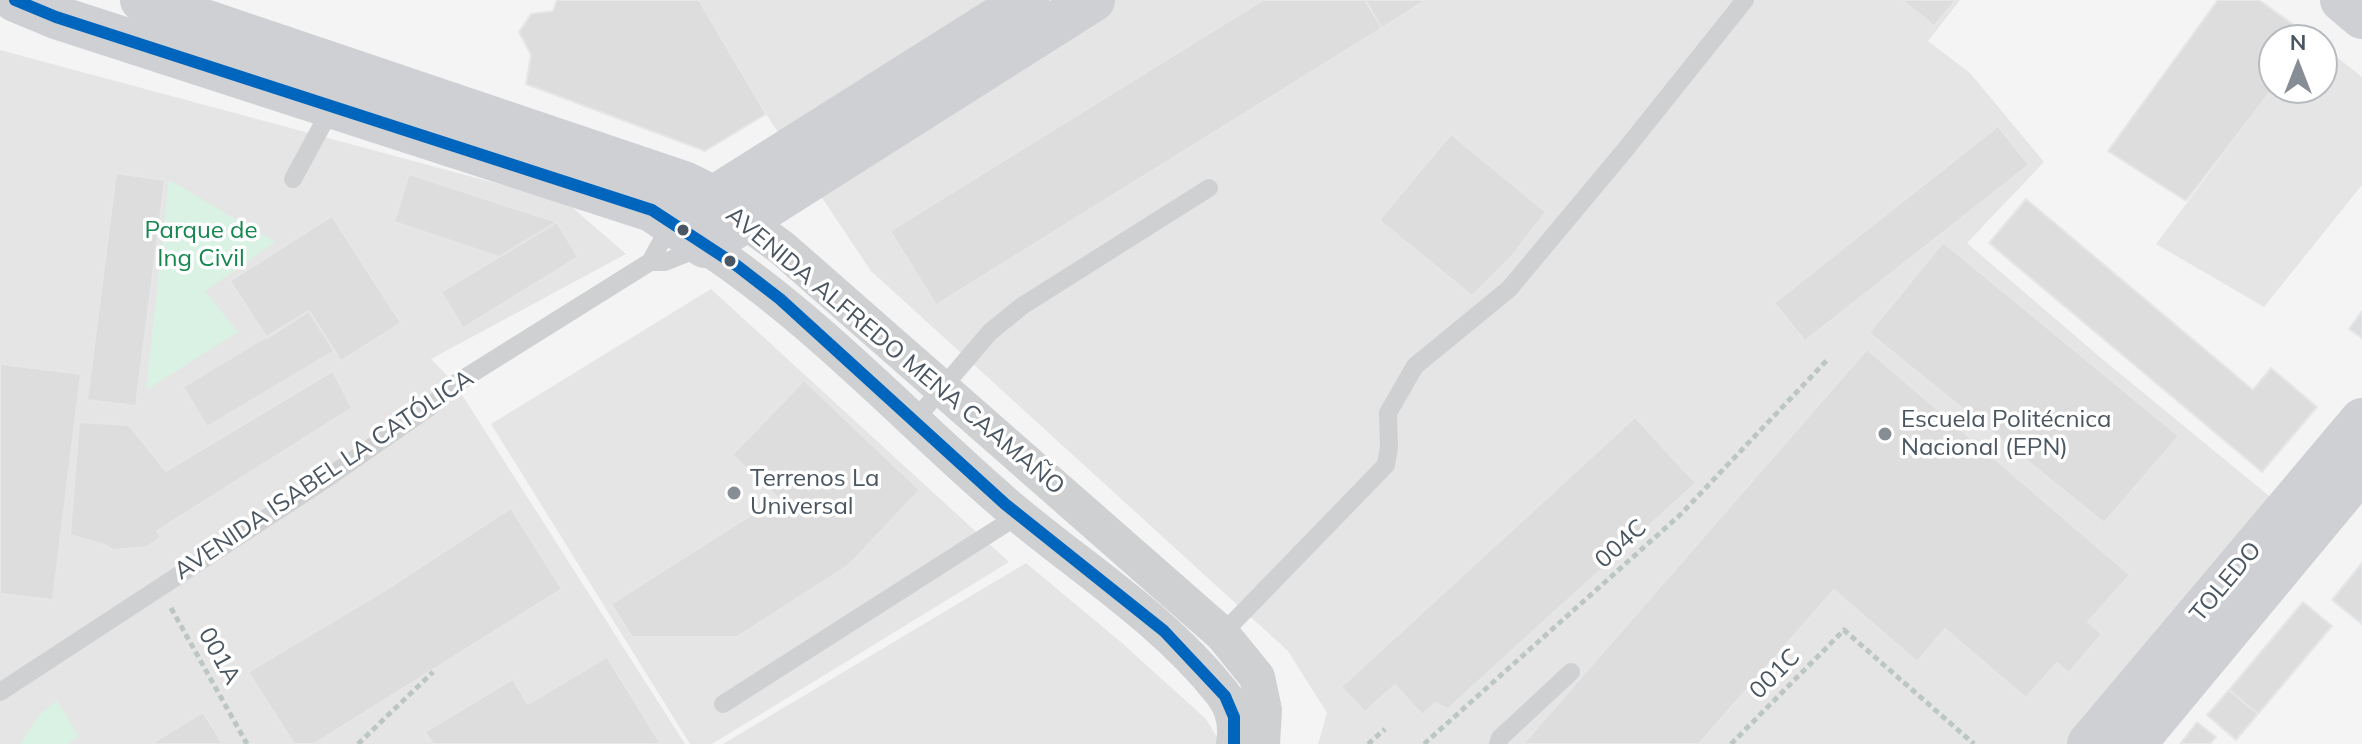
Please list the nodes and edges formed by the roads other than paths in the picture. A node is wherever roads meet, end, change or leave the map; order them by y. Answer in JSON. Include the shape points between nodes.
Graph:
{"nodes":[{"id":1,"x":15,"y":0,"type":"edge"},
{"id":2,"x":142,"y":0,"type":"edge"},
{"id":3,"x":1027,"y":0,"type":"edge"},
{"id":4,"x":1093,"y":0,"type":"edge"},
{"id":5,"x":1745,"y":0,"type":"edge"},
{"id":6,"x":2342,"y":0,"type":"edge"},
{"id":7,"x":2362,"y":17,"type":"edge"},
{"id":8,"x":333,"y":104,"type":"junction"},
{"id":9,"x":293,"y":179,"type":"dead end"},
{"id":10,"x":1209,"y":188,"type":"dead end"},
{"id":11,"x":729,"y":209,"type":"junction"},
{"id":12,"x":688,"y":235,"type":"junction"},
{"id":13,"x":650,"y":262,"type":"junction"},
{"id":14,"x":943,"y":387,"type":"junction"},
{"id":15,"x":2362,"y":420,"type":"edge"},
{"id":16,"x":914,"y":421,"type":"junction"},
{"id":17,"x":2362,"y":469,"type":"edge"},
{"id":18,"x":1019,"y":515,"type":"junction"},
{"id":19,"x":1222,"y":634,"type":"junction"},
{"id":20,"x":1571,"y":672,"type":"dead end"},
{"id":21,"x":0,"y":692,"type":"edge"},
{"id":22,"x":723,"y":704,"type":"dead end"},
{"id":23,"x":1249,"y":729,"type":"edge"},
{"id":24,"x":1498,"y":744,"type":"edge"},
{"id":25,"x":2089,"y":744,"type":"edge"},
{"id":26,"x":2134,"y":744,"type":"edge"}],
"edges":[{"from":1,"to":8,"type":"street","name":"AVENIDA ALFREDO MENA CAAMAÑO"},
{"from":2,"to":11,"type":"street","name":"AVENIDA ALFREDO MENA CAAMAÑO","via":[[684,183]]},
{"from":3,"to":11,"type":"street","name":"AVENIDA ISABEL LA CATÓLICA"},
{"from":4,"to":11,"type":"street","name":"AVENIDA ISABEL LA CATÓLICA"},
{"from":5,"to":19,"type":"lane","via":[[1509,289],[1415,366],[1388,413],[1386,465]]},
{"from":6,"to":7,"type":"street"},
{"from":8,"to":9,"type":"lane"},
{"from":8,"to":12,"type":"street","name":"AVENIDA ALFREDO MENA CAAMAÑO","via":[[652,210]]},
{"from":10,"to":14,"type":"lane","via":[[1022,306],[990,332]]},
{"from":11,"to":12,"type":"street","name":"AVENIDA ISABEL LA CATÓLICA"},
{"from":11,"to":14,"type":"street","name":"AVENIDA ALFREDO MENA CAAMAÑO"},
{"from":12,"to":13,"type":"lane","name":"AVENIDA ISABEL LA CATÓLICA"},
{"from":12,"to":13,"type":"lane","name":"AVENIDA ISABEL LA CATÓLICA","via":[[665,262]]},
{"from":12,"to":16,"type":"street","name":"AVENIDA ALFREDO MENA CAAMAÑO","via":[[780,299]]},
{"from":13,"to":21,"type":"lane","name":"AVENIDA ISABEL LA CATÓLICA","via":[[455,384],[323,481]]},
{"from":14,"to":16,"type":"lane"},
{"from":14,"to":19,"type":"street","name":"AVENIDA ALFREDO MENA CAAMAÑO"},
{"from":15,"to":25,"type":"street","name":"TOLEDO"},
{"from":16,"to":18,"type":"street","name":"AVENIDA ALFREDO MENA CAAMAÑO"},
{"from":17,"to":26,"type":"street","name":"TOLEDO"},
{"from":18,"to":22,"type":"lane"},
{"from":18,"to":23,"type":"street","name":"AVENIDA ALFREDO MENA CAAMAÑO","via":[[1164,631]]},
{"from":19,"to":23,"type":"street","name":"AVENIDA ALFREDO MENA CAAMAÑO","via":[[1257,677]]},
{"from":20,"to":24,"type":"lane"}]}
